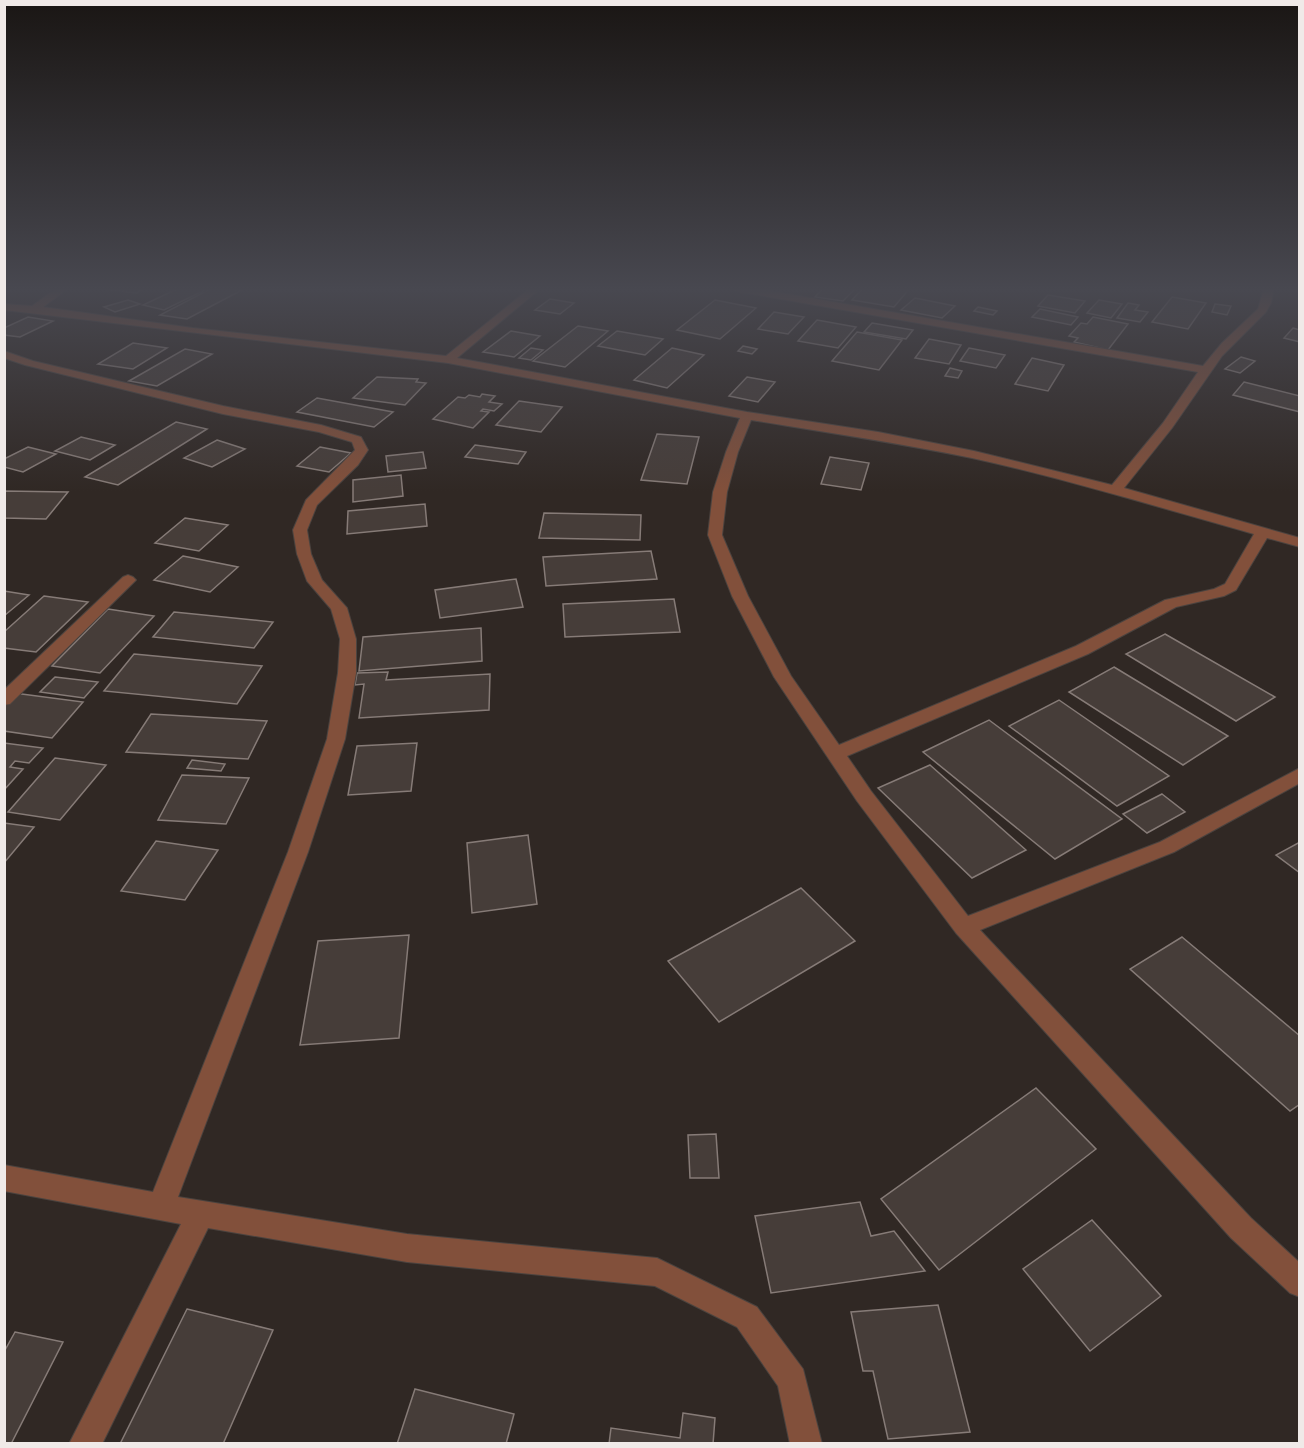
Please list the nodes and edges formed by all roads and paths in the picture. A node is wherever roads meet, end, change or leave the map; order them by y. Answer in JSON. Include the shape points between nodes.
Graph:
{"nodes":[{"id":1,"x":8,"y":356,"type":"edge"},
{"id":2,"x":409,"y":356,"type":"edge"},
{"id":3,"x":453,"y":356,"type":"edge"},
{"id":4,"x":1126,"y":356,"type":"edge"},
{"id":5,"x":1216,"y":356,"type":"edge"},
{"id":6,"x":448,"y":360,"type":"junction"},
{"id":7,"x":1204,"y":370,"type":"junction"},
{"id":8,"x":747,"y":416,"type":"junction"},
{"id":9,"x":1115,"y":490,"type":"junction"},
{"id":10,"x":1262,"y":534,"type":"junction"},
{"id":11,"x":1299,"y":543,"type":"edge"},
{"id":12,"x":128,"y":580,"type":"dead end"},
{"id":13,"x":4,"y":700,"type":"edge"},
{"id":14,"x":835,"y":754,"type":"junction"},
{"id":15,"x":1299,"y":774,"type":"edge"},
{"id":16,"x":963,"y":927,"type":"junction"},
{"id":17,"x":4,"y":1178,"type":"edge"},
{"id":18,"x":161,"y":1207,"type":"junction"},
{"id":19,"x":201,"y":1214,"type":"junction"},
{"id":20,"x":1299,"y":1283,"type":"edge"},
{"id":21,"x":85,"y":1443,"type":"edge"},
{"id":22,"x":806,"y":1443,"type":"edge"}],
"edges":[{"from":1,"to":18,"type":"street","via":[[223,410],[321,429],[357,440],[362,450],[311,503],[300,530],[315,581],[339,608],[348,639],[336,739],[298,852]]},
{"from":2,"to":6,"type":"street"},
{"from":3,"to":6,"type":"street"},
{"from":4,"to":7,"type":"street"},
{"from":5,"to":7,"type":"street"},
{"from":6,"to":8,"type":"street"},
{"from":7,"to":9,"type":"street","via":[[1182,405]]},
{"from":8,"to":9,"type":"street","via":[[963,453]]},
{"from":8,"to":14,"type":"street","via":[[720,492],[715,535],[740,596],[783,677]]},
{"from":9,"to":10,"type":"street"},
{"from":10,"to":11,"type":"street"},
{"from":10,"to":14,"type":"street","via":[[1231,587],[1171,603],[1082,650]]},
{"from":12,"to":13,"type":"street"},
{"from":14,"to":16,"type":"street"},
{"from":15,"to":16,"type":"street","via":[[1167,847]]},
{"from":16,"to":20,"type":"street","via":[[1241,1228]]},
{"from":17,"to":18,"type":"street"},
{"from":18,"to":19,"type":"street"},
{"from":19,"to":21,"type":"street"},
{"from":19,"to":22,"type":"street","via":[[407,1248],[657,1272],[747,1317],[792,1380]]}]}
